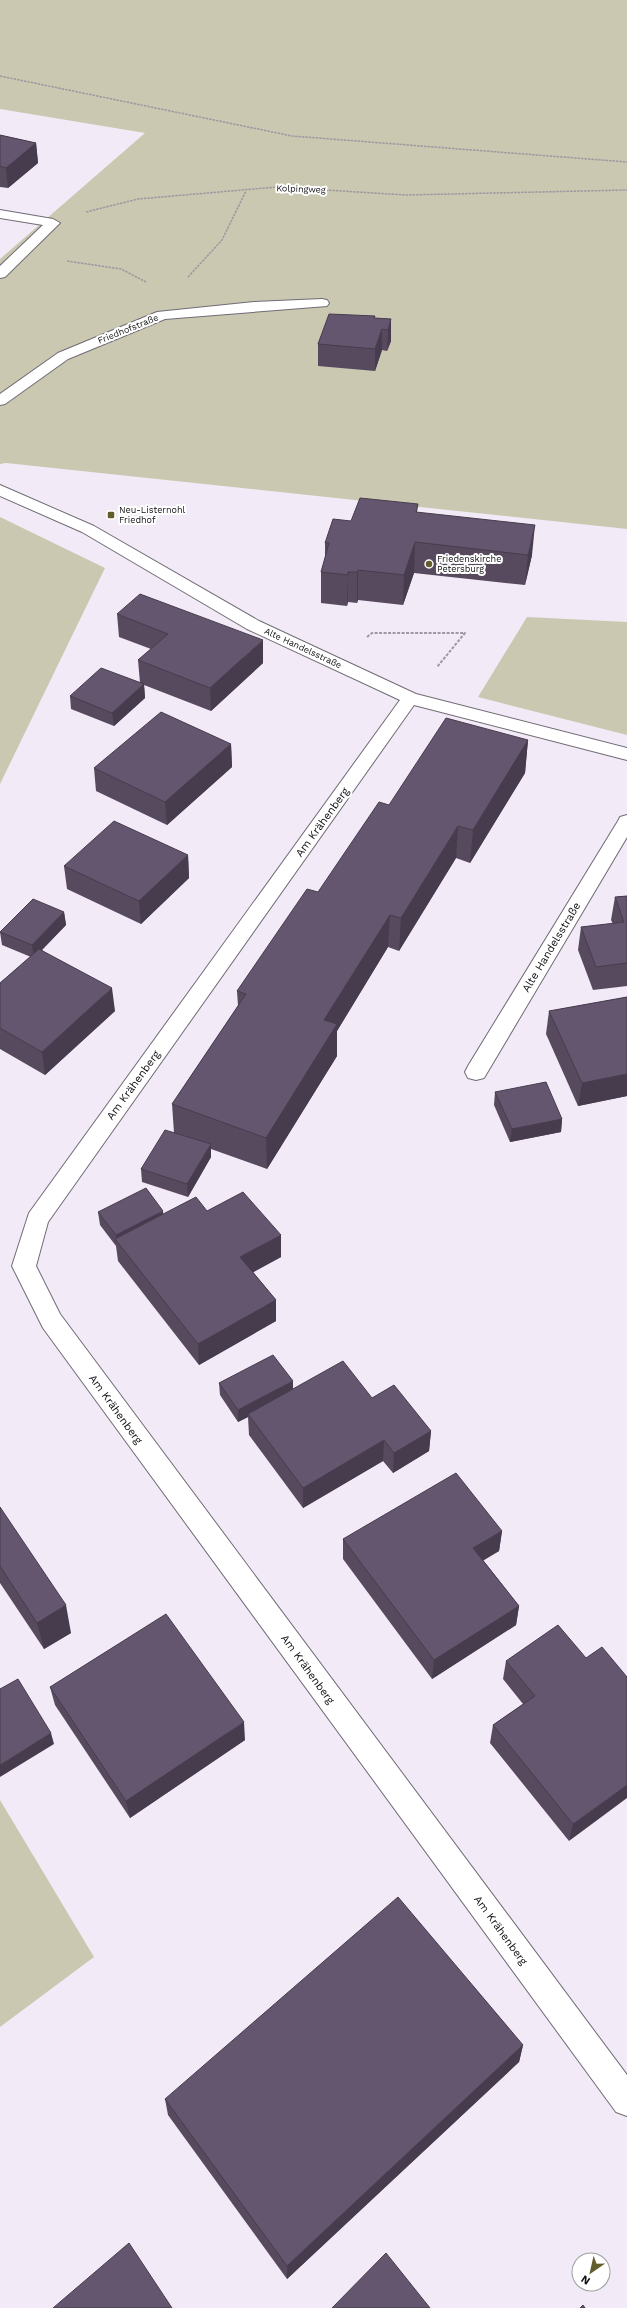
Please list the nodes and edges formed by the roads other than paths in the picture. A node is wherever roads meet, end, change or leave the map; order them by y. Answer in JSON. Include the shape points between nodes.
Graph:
{"nodes":[{"id":1,"x":0,"y":214,"type":"edge"},
{"id":2,"x":2,"y":273,"type":"edge"},
{"id":3,"x":322,"y":303,"type":"dead end"},
{"id":4,"x":0,"y":401,"type":"edge"},
{"id":5,"x":0,"y":490,"type":"edge"},
{"id":6,"x":410,"y":698,"type":"junction"},
{"id":7,"x":627,"y":754,"type":"edge"},
{"id":8,"x":627,"y":821,"type":"edge"},
{"id":9,"x":476,"y":1072,"type":"dead end"},
{"id":10,"x":627,"y":2101,"type":"edge"}],
"edges":[{"from":1,"to":2,"type":"street","via":[[53,223]]},
{"from":3,"to":4,"type":"street","name":"Friedhofstraße","via":[[254,306],[162,315],[63,356]]},
{"from":5,"to":6,"type":"street","name":"Alte Handelsstraße","via":[[88,529],[253,625]]},
{"from":6,"to":7,"type":"street","name":"Alte Handelsstraße"},
{"from":6,"to":10,"type":"street","name":"Am Krähenberg","via":[[37,1218],[24,1266],[50,1321]]},
{"from":8,"to":9,"type":"street","name":"Alte Handelsstraße"}]}
